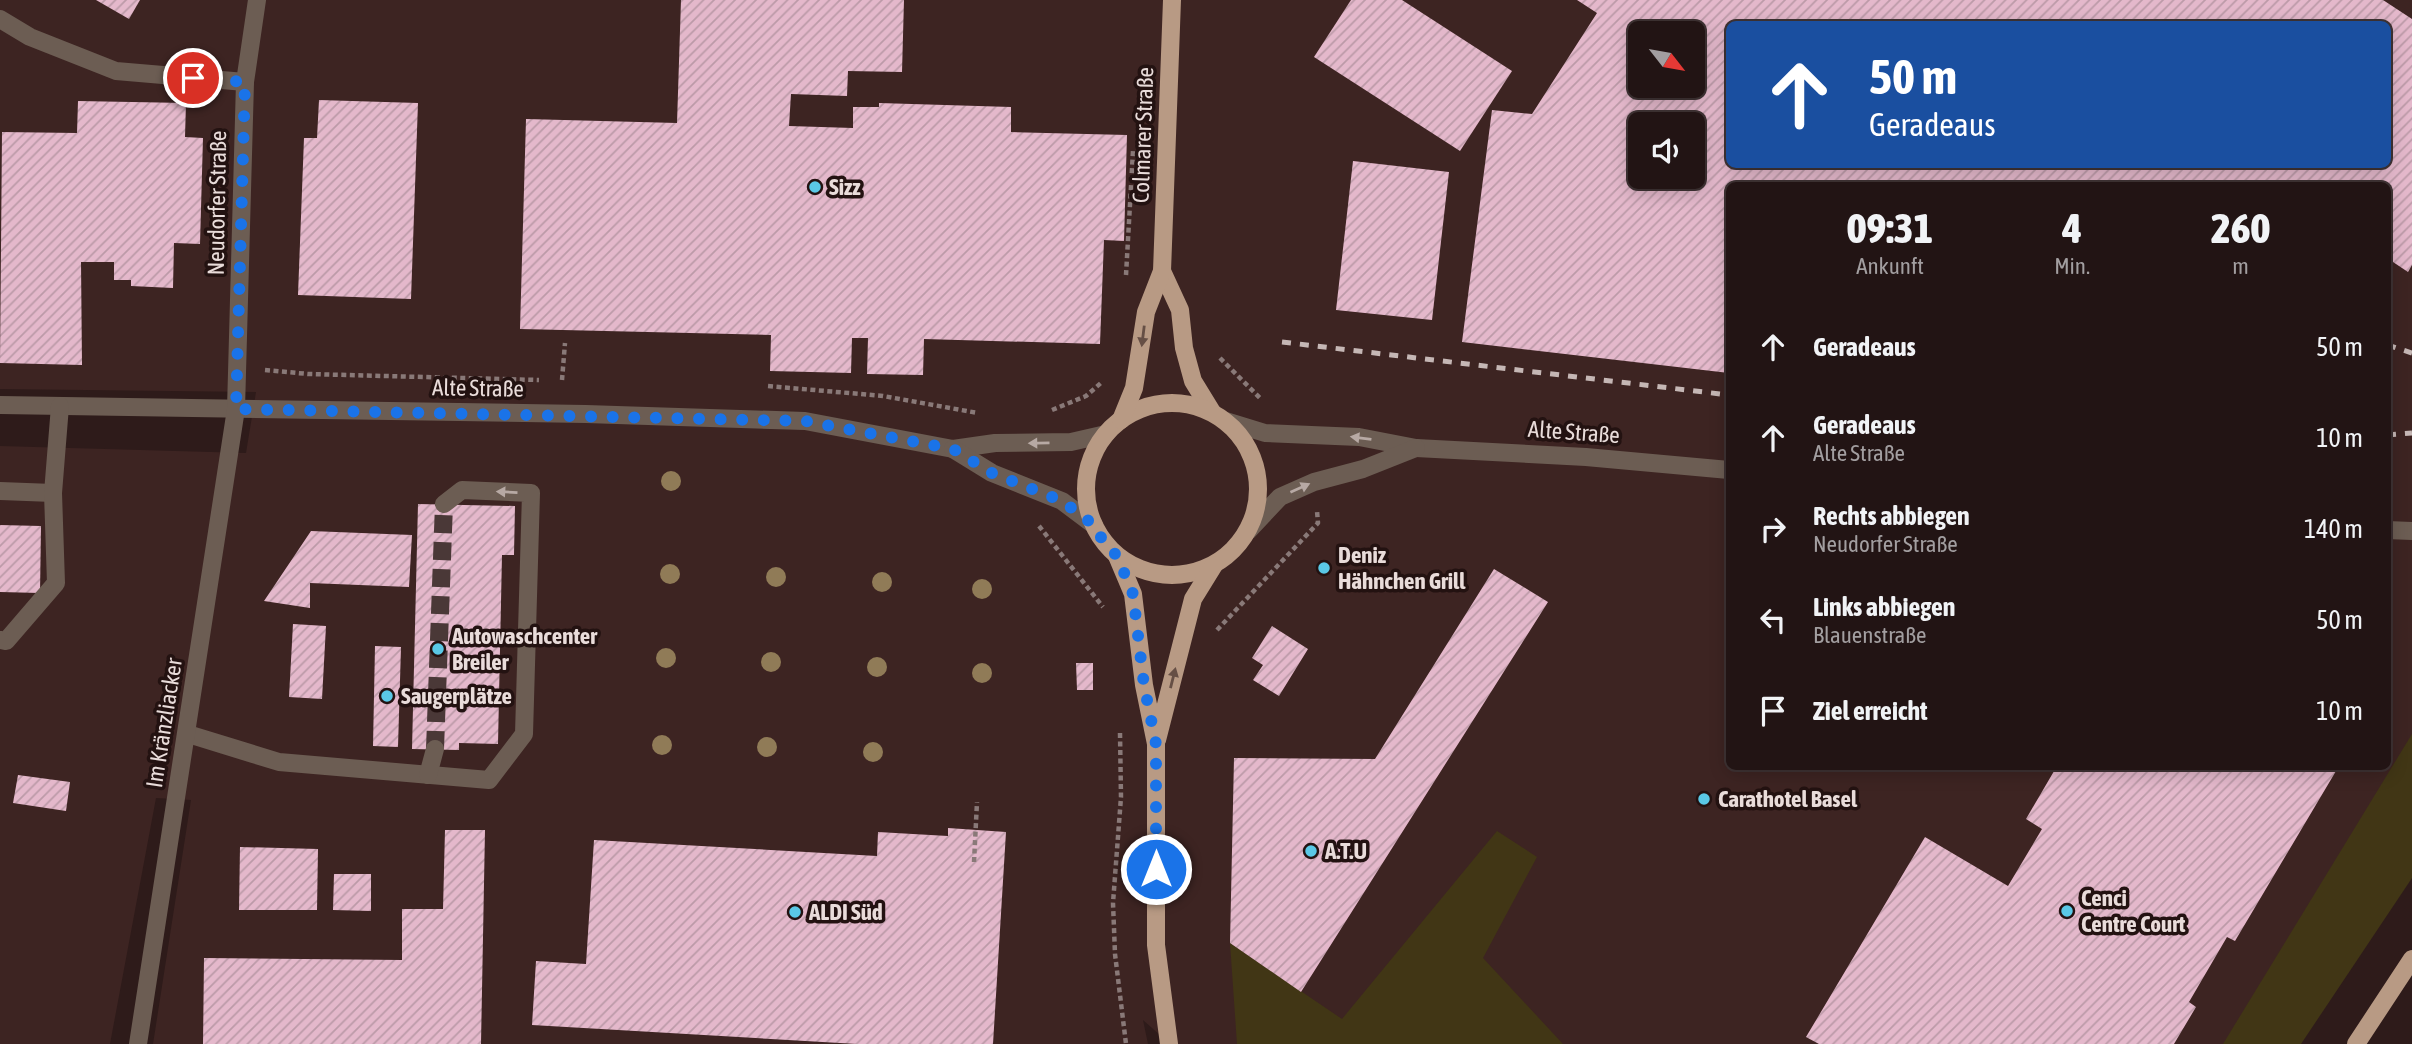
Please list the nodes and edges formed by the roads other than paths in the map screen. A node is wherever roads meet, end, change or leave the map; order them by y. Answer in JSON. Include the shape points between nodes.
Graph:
{"nodes":[{"id":1,"x":257,"y":0,"type":"edge"},
{"id":2,"x":1172,"y":0,"type":"edge"},
{"id":3,"x":0,"y":19,"type":"edge"},
{"id":4,"x":245,"y":82,"type":"junction"},
{"id":5,"x":1162,"y":271,"type":"junction"},
{"id":6,"x":0,"y":405,"type":"edge"},
{"id":7,"x":60,"y":407,"type":"junction"},
{"id":8,"x":236,"y":409,"type":"junction"},
{"id":9,"x":1219,"y":417,"type":"junction"},
{"id":10,"x":1121,"y":420,"type":"junction"},
{"id":11,"x":1106,"y":434,"type":"junction"},
{"id":12,"x":1416,"y":448,"type":"junction"},
{"id":13,"x":953,"y":449,"type":"junction"},
{"id":14,"x":1726,"y":470,"type":"edge"},
{"id":15,"x":0,"y":491,"type":"edge"},
{"id":16,"x":53,"y":493,"type":"junction"},
{"id":17,"x":444,"y":504,"type":"dead end"},
{"id":18,"x":1094,"y":525,"type":"junction"},
{"id":19,"x":2391,"y":530,"type":"edge"},
{"id":20,"x":1248,"y":531,"type":"junction"},
{"id":21,"x":2412,"y":531,"type":"edge"},
{"id":22,"x":1117,"y":556,"type":"junction"},
{"id":23,"x":1214,"y":565,"type":"junction"},
{"id":24,"x":0,"y":640,"type":"edge"},
{"id":25,"x":188,"y":734,"type":"junction"},
{"id":26,"x":1156,"y":744,"type":"junction"},
{"id":27,"x":435,"y":749,"type":"tunnel mouth"},
{"id":28,"x":428,"y":775,"type":"junction"},
{"id":29,"x":2412,"y":958,"type":"edge"},
{"id":30,"x":138,"y":1044,"type":"edge"},
{"id":31,"x":1169,"y":1044,"type":"edge"},
{"id":32,"x":2356,"y":1044,"type":"edge"}],
"edges":[{"from":1,"to":4,"type":"street","name":"Neudorfer Straße"},
{"from":2,"to":5,"type":"main road","name":"Colmarer Straße"},
{"from":3,"to":4,"type":"street","via":[[30,37],[116,71]]},
{"from":4,"to":8,"type":"street","name":"Neudorfer Straße"},
{"from":5,"to":9,"type":"main road","name":"Colmarer Straße","via":[[1180,310],[1193,381]]},
{"from":5,"to":10,"type":"main road","name":"Colmarer Straße","one_way":true,"via":[[1146,312],[1134,388]]},
{"from":6,"to":7,"type":"street","name":"Alte Straße"},
{"from":7,"to":8,"type":"street","name":"Alte Straße"},
{"from":7,"to":16,"type":"street"},
{"from":8,"to":13,"type":"street","name":"Alte Straße","via":[[805,421]]},
{"from":8,"to":25,"type":"street","name":"Im Kränzliacker"},
{"from":9,"to":10,"type":"main road","via":[[1189,404],[1166,403],[1142,408]]},
{"from":12,"to":9,"type":"street","name":"Alte Straße","one_way":true,"via":[[1359,437],[1265,433]]},
{"from":9,"to":20,"type":"main road","via":[[1242,439],[1254,460],[1259,484]]},
{"from":10,"to":11,"type":"main road"},
{"from":11,"to":13,"type":"street","name":"Alte Straße","one_way":true,"via":[[1071,442],[995,443]]},
{"from":11,"to":18,"type":"main road","via":[[1087,478],[1087,502]]},
{"from":12,"to":14,"type":"street","name":"Alte Straße"},
{"from":20,"to":12,"type":"street","name":"Alte Straße","one_way":true,"via":[[1280,498]]},
{"from":13,"to":18,"type":"street","name":"Alte Straße","via":[[992,473],[1062,501]]},
{"from":15,"to":16,"type":"street"},
{"from":16,"to":24,"type":"street","via":[[56,583],[6,641]]},
{"from":28,"to":17,"type":"street","one_way":true,"via":[[489,780],[524,734],[531,493],[462,490]]},
{"from":18,"to":22,"type":"main road"},
{"from":19,"to":21,"type":"street"},
{"from":20,"to":23,"type":"main road"},
{"from":22,"to":23,"type":"main road","via":[[1139,569],[1164,575],[1190,574]]},
{"from":22,"to":26,"type":"main road","via":[[1133,594]]},
{"from":26,"to":23,"type":"main road","one_way":true,"via":[[1193,599]]},
{"from":25,"to":28,"type":"street","via":[[279,762]]},
{"from":25,"to":30,"type":"street","name":"Im Kränzliacker"},
{"from":26,"to":31,"type":"main road","via":[[1156,945]]},
{"from":27,"to":28,"type":"street"},
{"from":29,"to":32,"type":"main road"}]}
